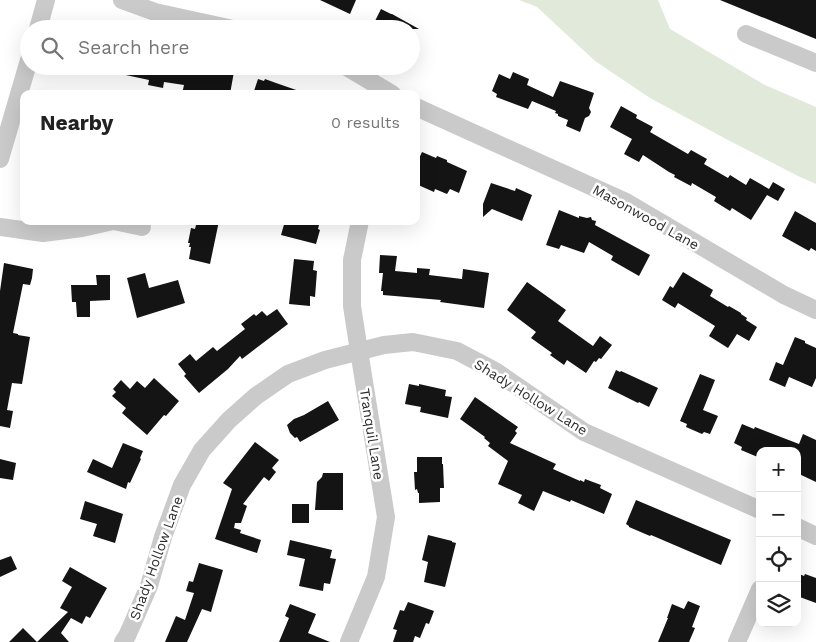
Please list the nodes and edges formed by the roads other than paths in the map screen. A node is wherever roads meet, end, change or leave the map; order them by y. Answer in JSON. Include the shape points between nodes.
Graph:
{"nodes":[{"id":1,"x":46,"y":0,"type":"edge"},
{"id":2,"x":122,"y":0,"type":"edge"},
{"id":3,"x":40,"y":20,"type":"edge"},
{"id":4,"x":192,"y":20,"type":"edge"},
{"id":5,"x":746,"y":34,"type":"dead end"},
{"id":6,"x":816,"y":63,"type":"edge"},
{"id":7,"x":25,"y":75,"type":"edge"},
{"id":8,"x":360,"y":75,"type":"edge"},
{"id":9,"x":20,"y":90,"type":"edge"},
{"id":10,"x":385,"y":90,"type":"edge"},
{"id":11,"x":20,"y":91,"type":"edge"},
{"id":12,"x":420,"y":109,"type":"edge"},
{"id":13,"x":0,"y":159,"type":"edge"},
{"id":14,"x":96,"y":225,"type":"edge"},
{"id":15,"x":133,"y":225,"type":"edge"},
{"id":16,"x":359,"y":225,"type":"edge"},
{"id":17,"x":0,"y":227,"type":"edge"},
{"id":18,"x":142,"y":227,"type":"dead end"},
{"id":19,"x":816,"y":310,"type":"edge"},
{"id":20,"x":358,"y":351,"type":"junction"},
{"id":21,"x":756,"y":508,"type":"edge"},
{"id":22,"x":801,"y":529,"type":"edge"},
{"id":23,"x":816,"y":536,"type":"edge"},
{"id":24,"x":756,"y":599,"type":"edge"},
{"id":25,"x":123,"y":642,"type":"edge"},
{"id":26,"x":349,"y":642,"type":"edge"},
{"id":27,"x":738,"y":642,"type":"edge"}],
"edges":[{"from":1,"to":3,"type":"street"},
{"from":2,"to":4,"type":"street"},
{"from":5,"to":6,"type":"street"},
{"from":7,"to":9,"type":"street"},
{"from":8,"to":10,"type":"street"},
{"from":11,"to":13,"type":"street"},
{"from":12,"to":19,"type":"street","name":"Masonwood Lane","via":[[626,202],[784,295]]},
{"from":14,"to":17,"type":"street","via":[[43,233]]},
{"from":15,"to":18,"type":"street"},
{"from":16,"to":20,"type":"street","name":"Tranquil Lane","via":[[352,260],[352,306]]},
{"from":20,"to":21,"type":"street","name":"Shady Hollow Lane","via":[[413,342],[457,351],[495,371],[584,432]]},
{"from":20,"to":25,"type":"street","name":"Shady Hollow Lane","via":[[288,374],[256,396],[202,450],[182,485],[149,586]]},
{"from":20,"to":26,"type":"street","name":"Tranquil Lane","via":[[386,517],[376,577]]},
{"from":22,"to":23,"type":"street"},
{"from":24,"to":27,"type":"street"}]}
